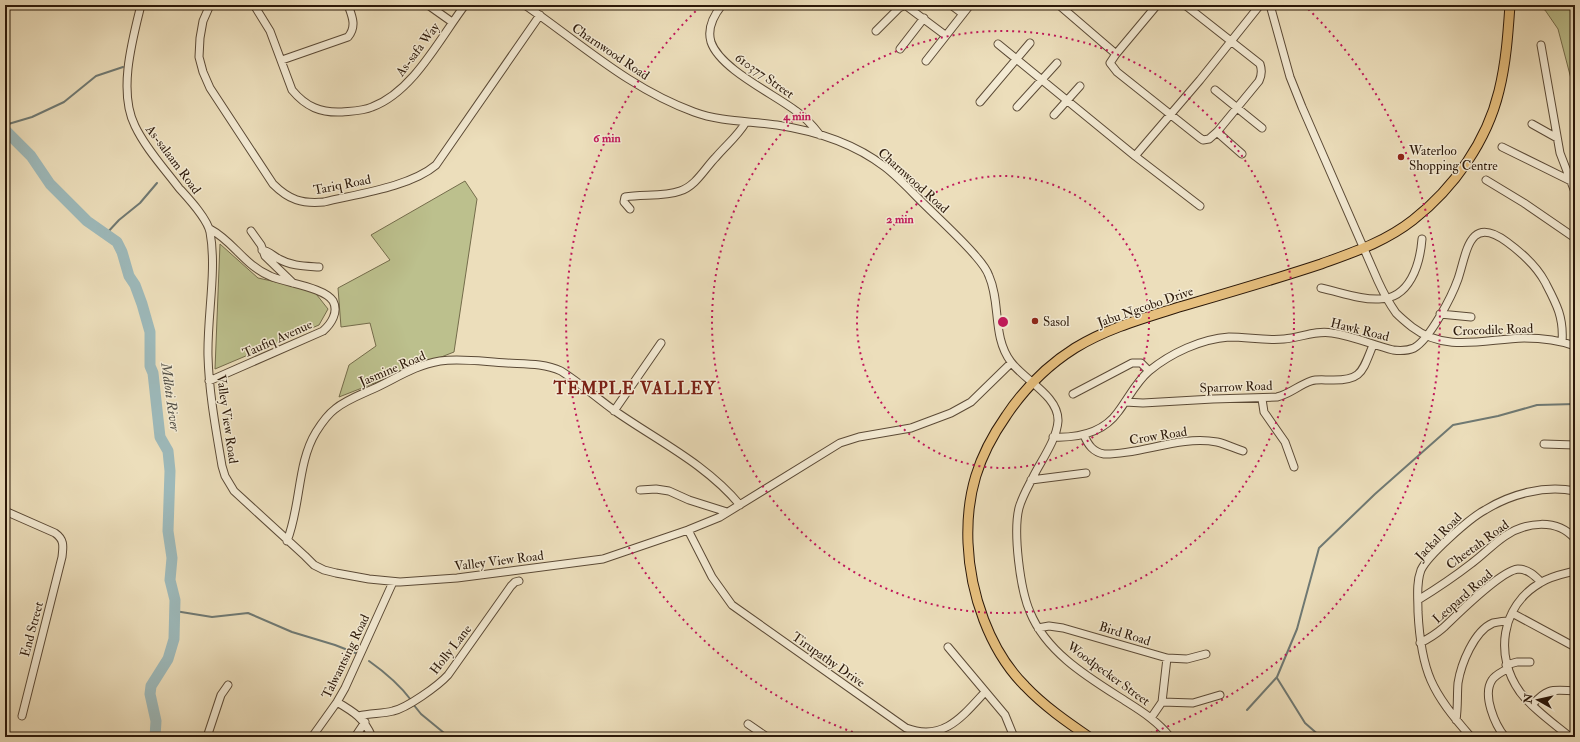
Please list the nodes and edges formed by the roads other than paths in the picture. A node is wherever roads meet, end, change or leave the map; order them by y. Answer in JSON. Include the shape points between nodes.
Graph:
{"nodes":[{"id":1,"x":141,"y":5,"type":"edge"},
{"id":2,"x":210,"y":5,"type":"edge"},
{"id":3,"x":254,"y":5,"type":"edge"},
{"id":4,"x":348,"y":5,"type":"edge"},
{"id":5,"x":428,"y":5,"type":"edge"},
{"id":6,"x":465,"y":5,"type":"edge"},
{"id":7,"x":525,"y":5,"type":"edge"},
{"id":8,"x":722,"y":5,"type":"edge"},
{"id":9,"x":951,"y":5,"type":"edge"},
{"id":10,"x":970,"y":5,"type":"edge"},
{"id":11,"x":1059,"y":5,"type":"edge"},
{"id":12,"x":1157,"y":5,"type":"edge"},
{"id":13,"x":1185,"y":5,"type":"edge"},
{"id":14,"x":1260,"y":5,"type":"edge"},
{"id":15,"x":1270,"y":5,"type":"edge"},
{"id":16,"x":1510,"y":5,"type":"edge"},
{"id":17,"x":963,"y":14,"type":"junction"},
{"id":18,"x":540,"y":16,"type":"junction"},
{"id":19,"x":924,"y":18,"type":"junction"},
{"id":20,"x":452,"y":22,"type":"junction"},
{"id":21,"x":876,"y":31,"type":"dead end"},
{"id":22,"x":945,"y":35,"type":"junction"},
{"id":23,"x":1231,"y":41,"type":"junction"},
{"id":24,"x":1030,"y":43,"type":"dead end"},
{"id":25,"x":998,"y":44,"type":"dead end"},
{"id":26,"x":1541,"y":45,"type":"dead end"},
{"id":27,"x":900,"y":49,"type":"dead end"},
{"id":28,"x":1116,"y":54,"type":"junction"},
{"id":29,"x":1016,"y":58,"type":"junction"},
{"id":30,"x":282,"y":60,"type":"junction"},
{"id":31,"x":926,"y":61,"type":"dead end"},
{"id":32,"x":1056,"y":63,"type":"dead end"},
{"id":33,"x":1042,"y":79,"type":"junction"},
{"id":34,"x":1080,"y":86,"type":"dead end"},
{"id":35,"x":1215,"y":90,"type":"dead end"},
{"id":36,"x":1067,"y":100,"type":"junction"},
{"id":37,"x":980,"y":102,"type":"dead end"},
{"id":38,"x":1017,"y":107,"type":"dead end"},
{"id":39,"x":1237,"y":108,"type":"junction"},
{"id":40,"x":1171,"y":114,"type":"junction"},
{"id":41,"x":1054,"y":115,"type":"dead end"},
{"id":42,"x":746,"y":122,"type":"junction"},
{"id":43,"x":1532,"y":124,"type":"dead end"},
{"id":44,"x":1262,"y":128,"type":"dead end"},
{"id":45,"x":1218,"y":132,"type":"junction"},
{"id":46,"x":820,"y":135,"type":"junction"},
{"id":47,"x":1557,"y":138,"type":"junction"},
{"id":48,"x":1502,"y":147,"type":"dead end"},
{"id":49,"x":1242,"y":154,"type":"dead end"},
{"id":50,"x":1135,"y":156,"type":"junction"},
{"id":51,"x":1486,"y":180,"type":"dead end"},
{"id":52,"x":1571,"y":181,"type":"junction"},
{"id":53,"x":1575,"y":192,"type":"edge"},
{"id":54,"x":1200,"y":206,"type":"dead end"},
{"id":55,"x":630,"y":210,"type":"dead end"},
{"id":56,"x":210,"y":229,"type":"junction"},
{"id":57,"x":251,"y":231,"type":"dead end"},
{"id":58,"x":1575,"y":238,"type":"edge"},
{"id":59,"x":1422,"y":239,"type":"dead end"},
{"id":60,"x":1363,"y":249,"type":"junction"},
{"id":61,"x":262,"y":250,"type":"junction"},
{"id":62,"x":319,"y":267,"type":"dead end"},
{"id":63,"x":293,"y":284,"type":"junction"},
{"id":64,"x":1321,"y":288,"type":"dead end"},
{"id":65,"x":1386,"y":298,"type":"junction"},
{"id":66,"x":1440,"y":314,"type":"junction"},
{"id":67,"x":1471,"y":316,"type":"dead end"},
{"id":68,"x":1426,"y":336,"type":"junction"},
{"id":69,"x":1562,"y":342,"type":"junction"},
{"id":70,"x":661,"y":343,"type":"dead end"},
{"id":71,"x":1373,"y":345,"type":"junction"},
{"id":72,"x":1575,"y":346,"type":"edge"},
{"id":73,"x":1011,"y":363,"type":"junction"},
{"id":74,"x":1149,"y":371,"type":"junction"},
{"id":75,"x":209,"y":381,"type":"junction"},
{"id":76,"x":1033,"y":383,"type":"junction"},
{"id":77,"x":1073,"y":394,"type":"dead end"},
{"id":78,"x":1262,"y":399,"type":"junction"},
{"id":79,"x":1125,"y":402,"type":"junction"},
{"id":80,"x":614,"y":411,"type":"junction"},
{"id":81,"x":1084,"y":436,"type":"junction"},
{"id":82,"x":1053,"y":437,"type":"junction"},
{"id":83,"x":1544,"y":444,"type":"dead end"},
{"id":84,"x":1575,"y":445,"type":"edge"},
{"id":85,"x":1243,"y":451,"type":"dead end"},
{"id":86,"x":1294,"y":467,"type":"dead end"},
{"id":87,"x":1086,"y":473,"type":"dead end"},
{"id":88,"x":1031,"y":480,"type":"junction"},
{"id":89,"x":640,"y":490,"type":"dead end"},
{"id":90,"x":1575,"y":491,"type":"edge"},
{"id":91,"x":740,"y":504,"type":"junction"},
{"id":92,"x":5,"y":511,"type":"edge"},
{"id":93,"x":727,"y":512,"type":"junction"},
{"id":94,"x":688,"y":530,"type":"junction"},
{"id":95,"x":1575,"y":539,"type":"edge"},
{"id":96,"x":287,"y":540,"type":"junction"},
{"id":97,"x":1575,"y":571,"type":"edge"},
{"id":98,"x":519,"y":581,"type":"dead end"},
{"id":99,"x":393,"y":582,"type":"junction"},
{"id":100,"x":1541,"y":582,"type":"junction"},
{"id":101,"x":1418,"y":600,"type":"junction"},
{"id":102,"x":1512,"y":613,"type":"junction"},
{"id":103,"x":1508,"y":621,"type":"junction"},
{"id":104,"x":1038,"y":628,"type":"junction"},
{"id":105,"x":1420,"y":643,"type":"junction"},
{"id":106,"x":948,"y":647,"type":"dead end"},
{"id":107,"x":1575,"y":647,"type":"edge"},
{"id":108,"x":1206,"y":654,"type":"dead end"},
{"id":109,"x":1167,"y":658,"type":"junction"},
{"id":110,"x":1530,"y":662,"type":"dead end"},
{"id":111,"x":1507,"y":667,"type":"junction"},
{"id":112,"x":228,"y":686,"type":"dead end"},
{"id":113,"x":1575,"y":691,"type":"edge"},
{"id":114,"x":985,"y":692,"type":"junction"},
{"id":115,"x":1220,"y":695,"type":"dead end"},
{"id":116,"x":337,"y":702,"type":"junction"},
{"id":117,"x":1162,"y":702,"type":"junction"},
{"id":118,"x":1532,"y":705,"type":"junction"},
{"id":119,"x":22,"y":716,"type":"dead end"},
{"id":120,"x":359,"y":716,"type":"junction"},
{"id":121,"x":1151,"y":718,"type":"junction"},
{"id":122,"x":1456,"y":720,"type":"junction"},
{"id":123,"x":365,"y":722,"type":"junction"},
{"id":124,"x":748,"y":724,"type":"dead end"},
{"id":125,"x":207,"y":737,"type":"edge"},
{"id":126,"x":312,"y":737,"type":"edge"},
{"id":127,"x":355,"y":737,"type":"edge"},
{"id":128,"x":372,"y":737,"type":"edge"},
{"id":129,"x":767,"y":737,"type":"edge"},
{"id":130,"x":1014,"y":737,"type":"edge"},
{"id":131,"x":1089,"y":737,"type":"edge"},
{"id":132,"x":1170,"y":737,"type":"edge"},
{"id":133,"x":1471,"y":737,"type":"edge"},
{"id":134,"x":1505,"y":737,"type":"edge"},
{"id":135,"x":1570,"y":737,"type":"edge"}],
"edges":[{"from":1,"to":56,"type":"street","name":"As-salaam Road","via":[[127,85],[131,116],[152,152]]},
{"from":2,"to":18,"type":"street","name":"Tariq Road","via":[[203,21],[199,47],[206,79],[273,184],[294,200],[314,203],[398,184],[427,173],[436,165]]},
{"from":3,"to":30,"type":"street","name":"As-safa Way","via":[[270,31]]},
{"from":4,"to":30,"type":"street","via":[[354,22],[348,36]]},
{"from":5,"to":20,"type":"street"},
{"from":6,"to":20,"type":"street","name":"As-safa Way"},
{"from":7,"to":18,"type":"street","name":"Charnwood Road"},
{"from":8,"to":46,"type":"street","name":"610377 Street","via":[[715,13],[710,35],[721,58],[749,80],[796,110]]},
{"from":9,"to":17,"type":"street"},
{"from":10,"to":17,"type":"street"},
{"from":11,"to":28,"type":"street"},
{"from":12,"to":28,"type":"street"},
{"from":13,"to":23,"type":"street"},
{"from":14,"to":23,"type":"street"},
{"from":15,"to":60,"type":"street","name":"Crocodile Road","via":[[1290,77]]},
{"from":16,"to":60,"type":"main road","name":"Jabu Ngcobo Drive","via":[[1499,93],[1475,149],[1453,181],[1427,208],[1397,231]]},
{"from":17,"to":22,"type":"street"},
{"from":18,"to":42,"type":"street","name":"Charnwood Road","via":[[607,66],[654,95],[697,113]]},
{"from":19,"to":21,"type":"street","via":[[908,6],[904,6]]},
{"from":19,"to":22,"type":"street"},
{"from":19,"to":27,"type":"street"},
{"from":20,"to":30,"type":"street","name":"As-safa Way","via":[[404,87],[377,105],[357,111],[328,112],[305,103],[292,90]]},
{"from":22,"to":31,"type":"street"},
{"from":23,"to":39,"type":"street","via":[[1260,64],[1262,72],[1260,81]]},
{"from":23,"to":40,"type":"street"},
{"from":24,"to":29,"type":"street"},
{"from":25,"to":29,"type":"street"},
{"from":26,"to":47,"type":"street"},
{"from":28,"to":40,"type":"street","via":[[1111,66]]},
{"from":29,"to":33,"type":"street"},
{"from":29,"to":37,"type":"street"},
{"from":32,"to":33,"type":"street"},
{"from":33,"to":36,"type":"street"},
{"from":33,"to":38,"type":"street"},
{"from":34,"to":36,"type":"street"},
{"from":35,"to":39,"type":"street"},
{"from":36,"to":41,"type":"street"},
{"from":36,"to":50,"type":"street"},
{"from":39,"to":44,"type":"street"},
{"from":39,"to":45,"type":"street"},
{"from":40,"to":45,"type":"street","via":[[1203,140],[1209,140]]},
{"from":40,"to":50,"type":"street"},
{"from":42,"to":46,"type":"street","name":"Charnwood Road","via":[[777,125]]},
{"from":42,"to":55,"type":"street","via":[[735,138],[690,186],[670,194],[624,197],[623,200]]},
{"from":43,"to":47,"type":"street"},
{"from":45,"to":49,"type":"street"},
{"from":46,"to":73,"type":"street","name":"Charnwood Road","via":[[850,145],[888,169],[960,238],[981,263],[989,275],[993,288],[1000,338]]},
{"from":47,"to":52,"type":"street"},
{"from":48,"to":52,"type":"street"},
{"from":50,"to":54,"type":"street"},
{"from":51,"to":58,"type":"street"},
{"from":52,"to":53,"type":"street"},
{"from":56,"to":63,"type":"street","name":"Taufiq Avenue","via":[[220,235],[252,266]]},
{"from":56,"to":75,"type":"street","name":"Valley View Road","via":[[212,250],[208,328]]},
{"from":57,"to":61,"type":"street"},
{"from":59,"to":65,"type":"street","via":[[1417,265],[1409,283],[1401,291]]},
{"from":60,"to":65,"type":"street","name":"Crocodile Road"},
{"from":60,"to":76,"type":"main road","name":"Jabu Ngcobo Drive","via":[[1112,329],[1059,358]]},
{"from":61,"to":62,"type":"street","via":[[291,264]]},
{"from":61,"to":63,"type":"street"},
{"from":63,"to":75,"type":"street","name":"Taufiq Avenue","via":[[319,292],[333,301],[334,316],[328,326],[316,334]]},
{"from":64,"to":65,"type":"street","via":[[1372,299]]},
{"from":65,"to":68,"type":"street","name":"Crocodile Road","via":[[1398,314]]},
{"from":66,"to":67,"type":"street"},
{"from":66,"to":68,"type":"street","name":"Hawk Road"},
{"from":66,"to":69,"type":"street","name":"Hawk Road","via":[[1455,285],[1470,240],[1480,234],[1492,233],[1522,254],[1543,278],[1561,316]]},
{"from":68,"to":69,"type":"street","name":"Crocodile Road","via":[[1453,343],[1523,338]]},
{"from":68,"to":71,"type":"street","name":"Hawk Road","via":[[1410,350],[1393,350]]},
{"from":69,"to":72,"type":"street","name":"Crocodile Road"},
{"from":70,"to":80,"type":"street"},
{"from":71,"to":74,"type":"street","name":"Hawk Road","via":[[1324,332],[1285,339],[1219,338],[1190,347]]},
{"from":71,"to":78,"type":"street","name":"Sparrow Road","via":[[1362,370],[1354,378],[1311,381],[1284,395]]},
{"from":73,"to":76,"type":"street","name":"Charnwood Road"},
{"from":73,"to":91,"type":"street","name":"Valley View Road","via":[[983,392],[963,408],[911,428],[840,443]]},
{"from":74,"to":77,"type":"street","via":[[1141,364],[1132,364]]},
{"from":74,"to":79,"type":"street","name":"Hawk Road"},
{"from":75,"to":96,"type":"street","name":"Valley View Road","via":[[225,476],[234,491]]},
{"from":76,"to":82,"type":"street","name":"Woodpecker Street","via":[[1051,400],[1056,410],[1058,421]]},
{"from":76,"to":131,"type":"main road","name":"Jabu Ngcobo Drive","via":[[1010,409],[981,458],[970,496],[970,570],[983,615],[1009,666],[1044,704]]},
{"from":78,"to":79,"type":"street","name":"Sparrow Road"},
{"from":78,"to":86,"type":"street","via":[[1264,412],[1285,442]]},
{"from":79,"to":81,"type":"street","name":"Hawk Road","via":[[1110,420]]},
{"from":80,"to":91,"type":"street","name":"Jasmine Road","via":[[673,448],[719,482]]},
{"from":80,"to":96,"type":"street","name":"Jasmine Road","via":[[567,375],[547,366],[450,360],[416,368],[350,399],[335,409],[321,425],[307,452],[294,520]]},
{"from":81,"to":82,"type":"street","name":"Hawk Road"},
{"from":81,"to":85,"type":"street","name":"Crow Road","via":[[1094,451],[1104,454],[1204,441],[1226,444]]},
{"from":82,"to":88,"type":"street","name":"Woodpecker Street"},
{"from":83,"to":84,"type":"street"},
{"from":87,"to":88,"type":"street"},
{"from":88,"to":104,"type":"street","name":"Woodpecker Street","via":[[1018,511],[1018,543],[1022,585],[1029,612]]},
{"from":89,"to":93,"type":"street","via":[[669,491]]},
{"from":90,"to":101,"type":"street","name":"Jackal Road","via":[[1548,489],[1527,493],[1502,501],[1478,514],[1429,558],[1419,578]]},
{"from":91,"to":93,"type":"street","name":"Valley View Road"},
{"from":92,"to":119,"type":"street","name":"End Street","via":[[55,533],[62,539],[63,548]]},
{"from":93,"to":94,"type":"street","name":"Valley View Road"},
{"from":94,"to":99,"type":"street","name":"Valley View Road","via":[[590,561],[457,578]]},
{"from":94,"to":114,"type":"street","name":"Tirupathy Drive","via":[[712,577],[732,605],[906,728],[930,733],[948,727],[967,712]]},
{"from":95,"to":101,"type":"street","name":"Cheetah Road","via":[[1562,528],[1549,524],[1536,524],[1515,530]]},
{"from":96,"to":99,"type":"street","name":"Valley View Road","via":[[314,565],[324,570]]},
{"from":97,"to":100,"type":"street"},
{"from":98,"to":120,"type":"street","name":"Holly Lane","via":[[511,586],[445,678],[403,708]]},
{"from":99,"to":116,"type":"street","name":"Talwantsing Road","via":[[356,667]]},
{"from":100,"to":102,"type":"street","via":[[1523,597]]},
{"from":100,"to":105,"type":"street","name":"Leopard Road","via":[[1524,570],[1518,569],[1507,574],[1480,594],[1437,633]]},
{"from":101,"to":105,"type":"street","name":"Jackal Road"},
{"from":102,"to":103,"type":"street"},
{"from":102,"to":107,"type":"street"},
{"from":103,"to":111,"type":"street","via":[[1504,638]]},
{"from":103,"to":122,"type":"street","via":[[1488,626],[1470,649],[1458,681]]},
{"from":104,"to":109,"type":"street","name":"Bird Road","via":[[1063,628]]},
{"from":104,"to":121,"type":"street","name":"Woodpecker Street","via":[[1056,650],[1077,668]]},
{"from":105,"to":122,"type":"street","name":"Jackal Road","via":[[1431,682]]},
{"from":106,"to":114,"type":"street"},
{"from":108,"to":109,"type":"street","name":"Bird Road","via":[[1187,659]]},
{"from":109,"to":117,"type":"street"},
{"from":110,"to":111,"type":"street","via":[[1517,662]]},
{"from":111,"to":118,"type":"street","via":[[1521,693]]},
{"from":111,"to":134,"type":"street","via":[[1493,678],[1489,687],[1493,717]]},
{"from":112,"to":125,"type":"street","via":[[221,695]]},
{"from":113,"to":118,"type":"street","via":[[1547,691]]},
{"from":114,"to":130,"type":"street","via":[[1005,715]]},
{"from":115,"to":117,"type":"street","via":[[1192,703]]},
{"from":116,"to":120,"type":"street"},
{"from":116,"to":126,"type":"street","name":"Talwantsing Road"},
{"from":117,"to":121,"type":"street"},
{"from":118,"to":135,"type":"street"},
{"from":120,"to":123,"type":"street"},
{"from":121,"to":132,"type":"street","name":"Woodpecker Street"},
{"from":122,"to":133,"type":"street","name":"Jackal Road"},
{"from":123,"to":127,"type":"street"},
{"from":123,"to":128,"type":"street"},
{"from":124,"to":129,"type":"street"}]}
